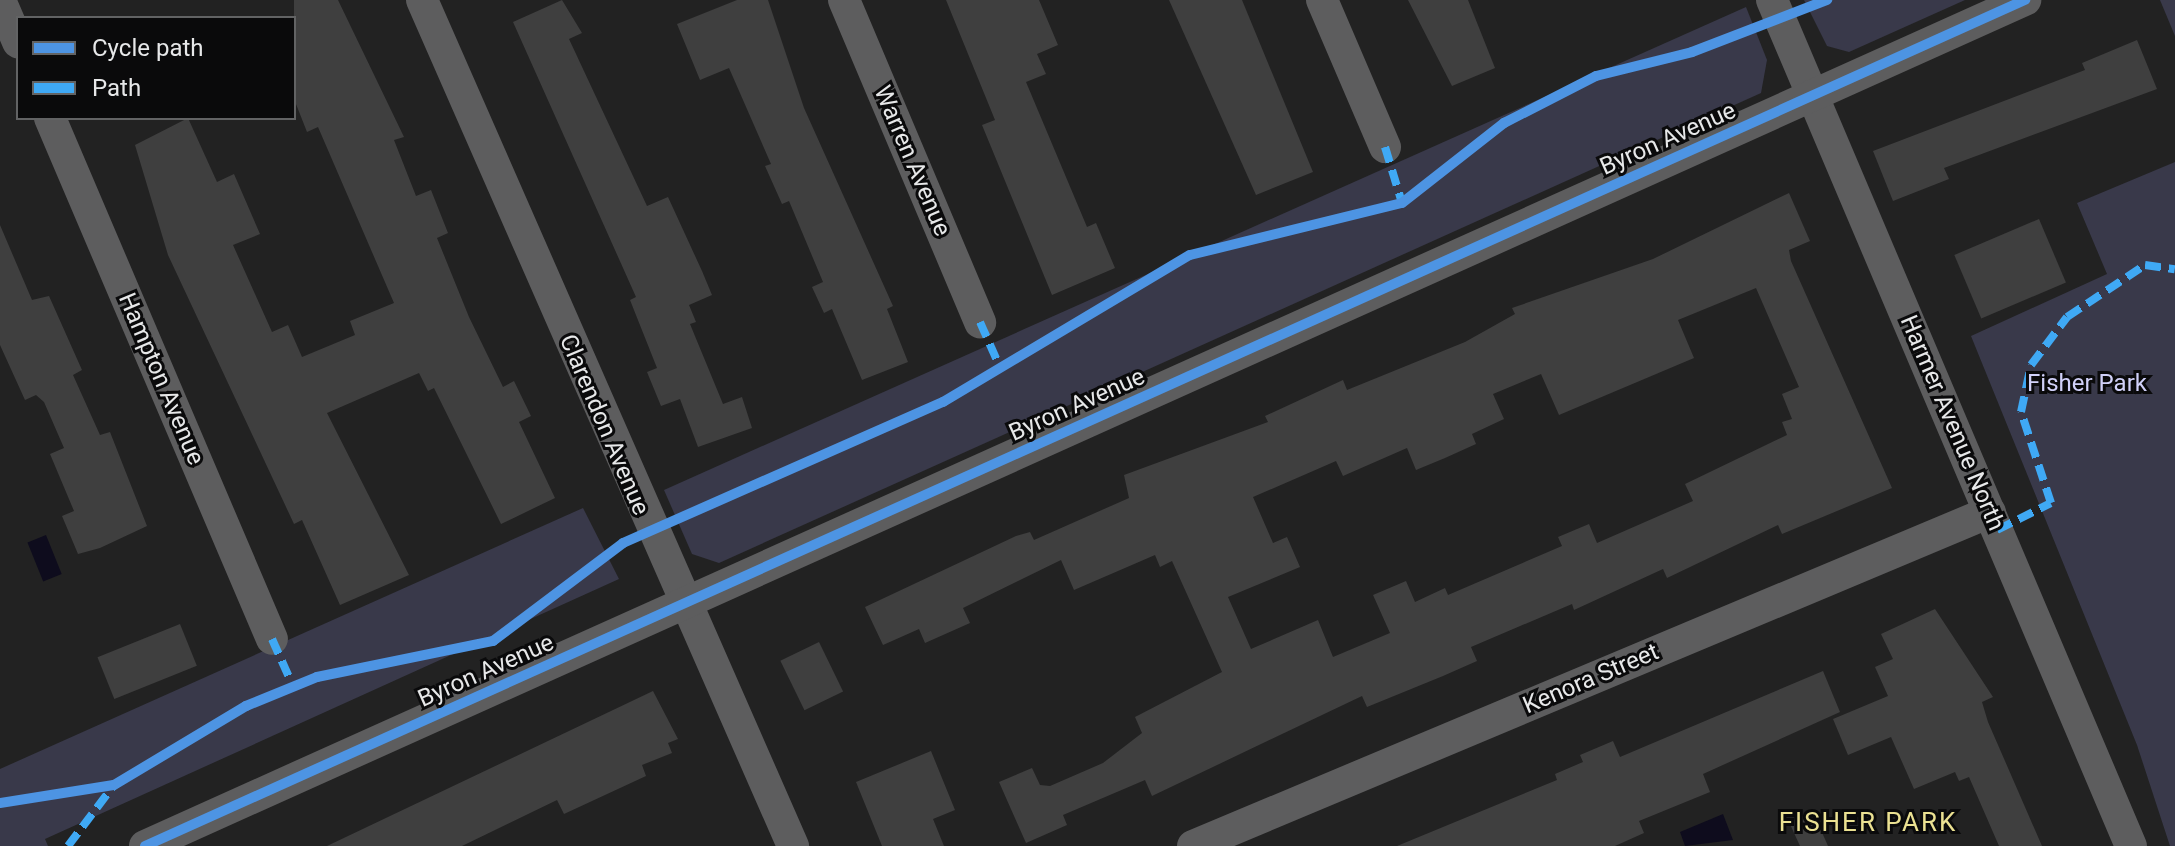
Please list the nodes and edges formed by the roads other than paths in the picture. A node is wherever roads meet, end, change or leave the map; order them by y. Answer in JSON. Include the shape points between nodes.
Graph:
{"nodes":[{"id":1,"x":0,"y":0,"type":"edge"},
{"id":2,"x":422,"y":0,"type":"edge"},
{"id":3,"x":844,"y":0,"type":"edge"},
{"id":4,"x":1322,"y":0,"type":"edge"},
{"id":5,"x":1772,"y":0,"type":"edge"},
{"id":6,"x":2025,"y":0,"type":"edge"},
{"id":7,"x":16,"y":37,"type":"edge"},
{"id":8,"x":1812,"y":96,"type":"junction"},
{"id":9,"x":51,"y":120,"type":"edge"},
{"id":10,"x":1385,"y":147,"type":"dead end"},
{"id":11,"x":980,"y":322,"type":"dead end"},
{"id":12,"x":1990,"y":512,"type":"junction"},
{"id":13,"x":687,"y":603,"type":"junction"},
{"id":14,"x":272,"y":639,"type":"dead end"},
{"id":15,"x":145,"y":846,"type":"edge"},
{"id":16,"x":793,"y":846,"type":"edge"},
{"id":17,"x":1193,"y":846,"type":"edge"},
{"id":18,"x":2131,"y":846,"type":"edge"}],
"edges":[{"from":1,"to":7,"type":"street"},
{"from":2,"to":13,"type":"street","name":"Clarendon Avenue"},
{"from":3,"to":11,"type":"street","name":"Warren Avenue"},
{"from":4,"to":10,"type":"street"},
{"from":5,"to":8,"type":"street","name":"Harmer Avenue North"},
{"from":6,"to":8,"type":"street","name":"Byron Avenue"},
{"from":8,"to":12,"type":"street","name":"Harmer Avenue North"},
{"from":8,"to":13,"type":"street","name":"Byron Avenue"},
{"from":9,"to":14,"type":"street","name":"Hampton Avenue"},
{"from":12,"to":17,"type":"street","name":"Kenora Street"},
{"from":12,"to":18,"type":"street","name":"Harmer Avenue North"},
{"from":13,"to":15,"type":"street","name":"Byron Avenue"},
{"from":13,"to":16,"type":"street","name":"Clarendon Avenue"}]}
